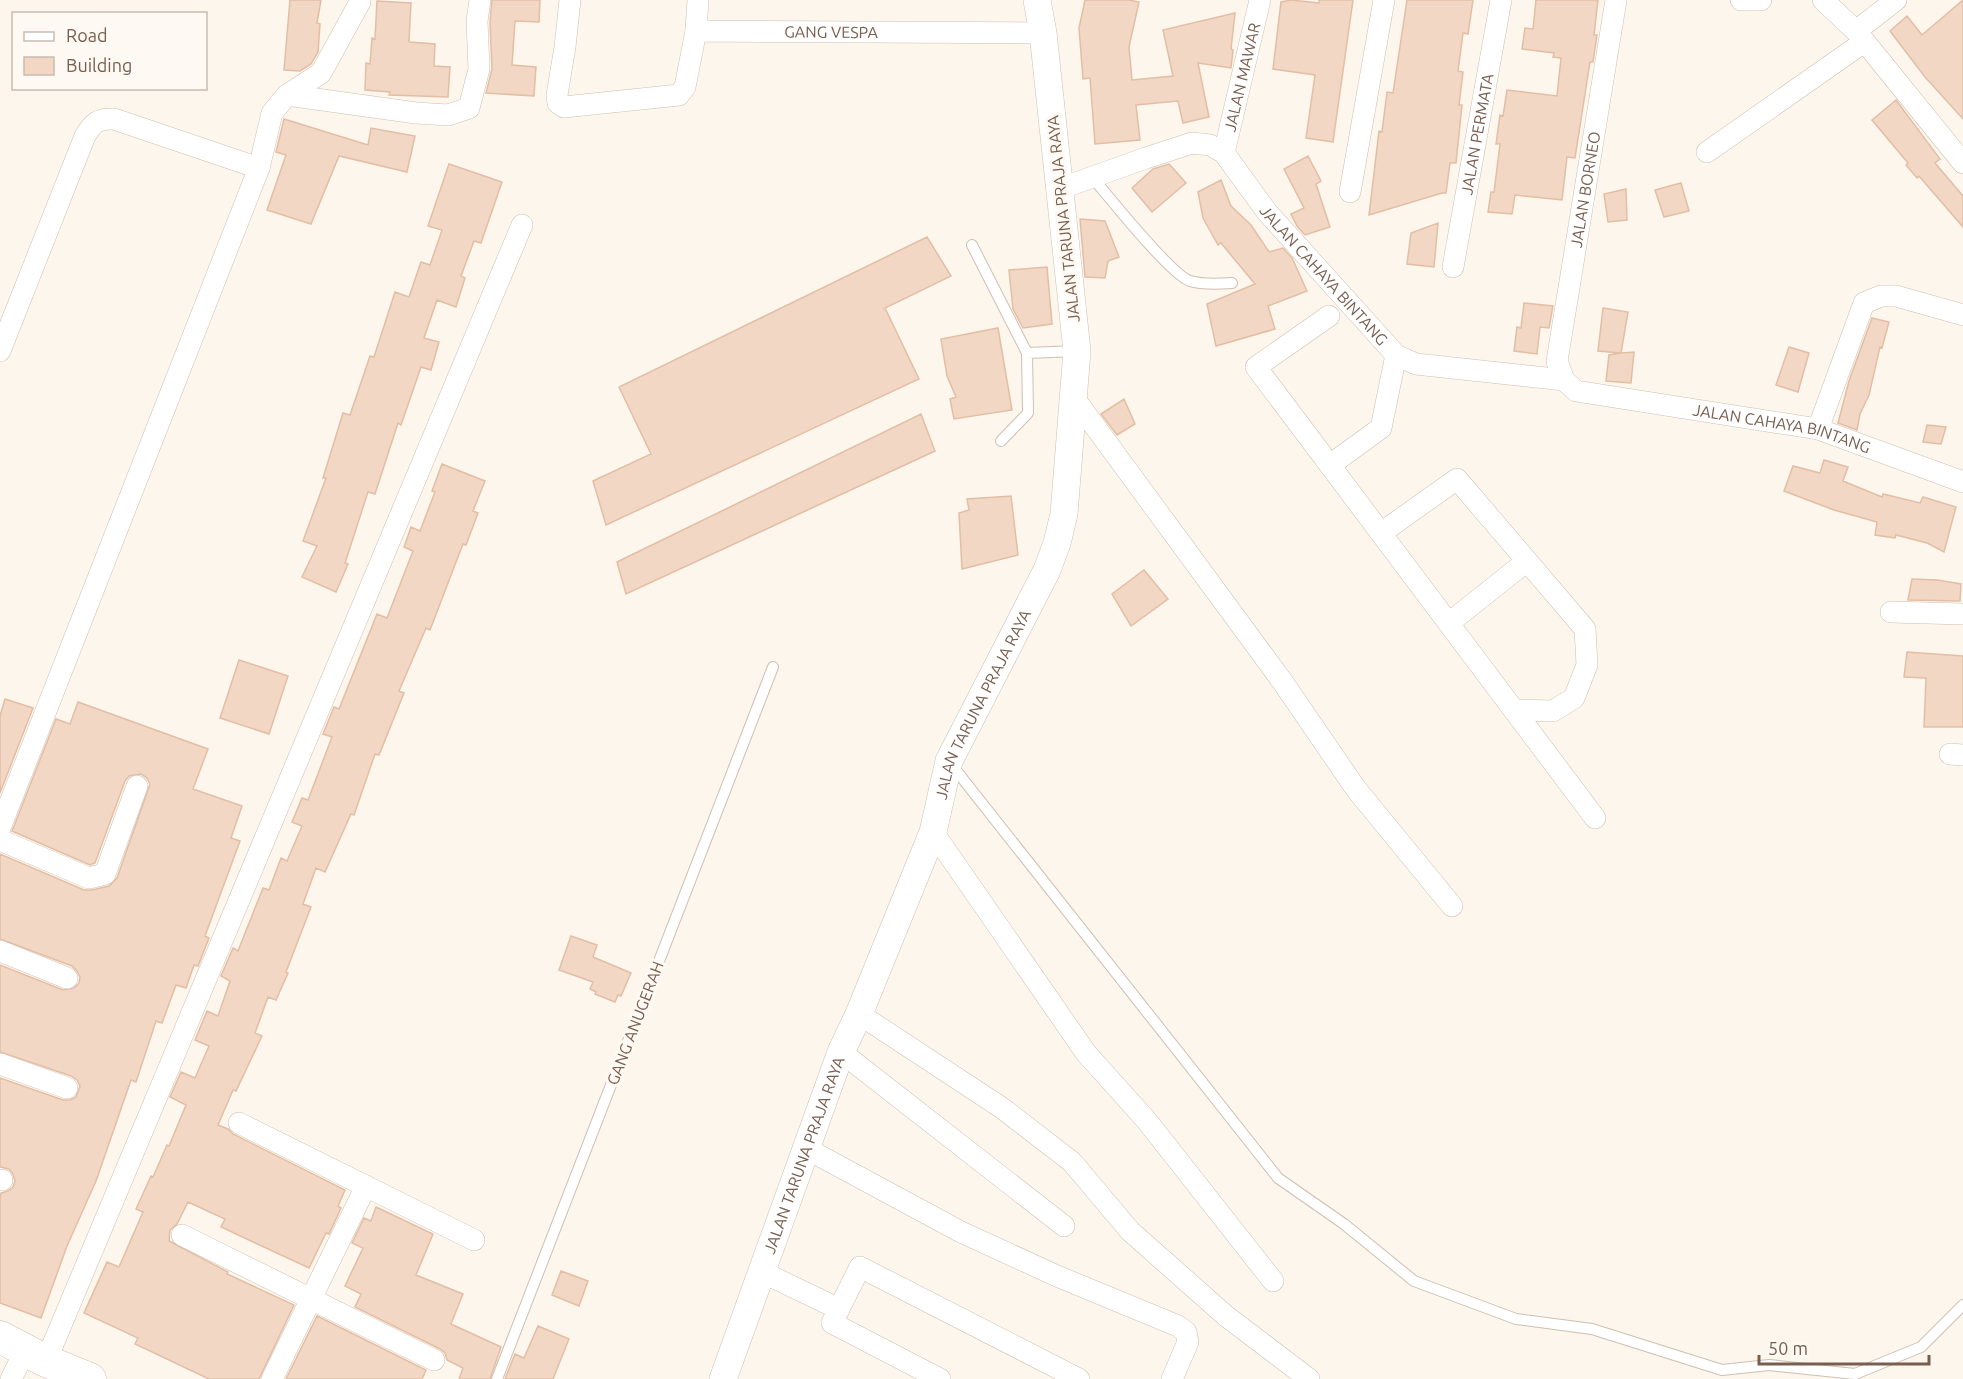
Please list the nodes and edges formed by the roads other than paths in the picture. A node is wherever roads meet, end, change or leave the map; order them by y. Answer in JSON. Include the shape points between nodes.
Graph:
{"nodes":[{"id":1,"x":480,"y":0,"type":"edge"},
{"id":2,"x":570,"y":0,"type":"edge"},
{"id":3,"x":698,"y":0,"type":"edge"},
{"id":4,"x":1037,"y":0,"type":"edge"},
{"id":5,"x":1260,"y":0,"type":"edge"},
{"id":6,"x":1384,"y":0,"type":"edge"},
{"id":7,"x":1500,"y":0,"type":"edge"},
{"id":8,"x":1616,"y":0,"type":"edge"},
{"id":9,"x":1823,"y":0,"type":"edge"},
{"id":10,"x":1896,"y":0,"type":"edge"},
{"id":11,"x":360,"y":2,"type":"dead end"},
{"id":12,"x":696,"y":31,"type":"junction"},
{"id":13,"x":1043,"y":33,"type":"junction"},
{"id":14,"x":1860,"y":37,"type":"junction"},
{"id":15,"x":287,"y":95,"type":"junction"},
{"id":16,"x":1707,"y":152,"type":"dead end"},
{"id":17,"x":1224,"y":153,"type":"junction"},
{"id":18,"x":1963,"y":163,"type":"edge"},
{"id":19,"x":259,"y":168,"type":"junction"},
{"id":20,"x":1092,"y":177,"type":"junction"},
{"id":21,"x":1059,"y":189,"type":"junction"},
{"id":22,"x":1350,"y":192,"type":"dead end"},
{"id":23,"x":522,"y":225,"type":"dead end"},
{"id":24,"x":972,"y":245,"type":"dead end"},
{"id":25,"x":1454,"y":267,"type":"dead end"},
{"id":26,"x":1232,"y":283,"type":"dead end"},
{"id":27,"x":1963,"y":315,"type":"edge"},
{"id":28,"x":1329,"y":316,"type":"dead end"},
{"id":29,"x":0,"y":351,"type":"edge"},
{"id":30,"x":1077,"y":351,"type":"junction"},
{"id":31,"x":1027,"y":353,"type":"junction"},
{"id":32,"x":1396,"y":355,"type":"junction"},
{"id":33,"x":1564,"y":380,"type":"junction"},
{"id":34,"x":1074,"y":398,"type":"junction"},
{"id":35,"x":1818,"y":429,"type":"junction"},
{"id":36,"x":1001,"y":441,"type":"dead end"},
{"id":37,"x":1330,"y":465,"type":"junction"},
{"id":38,"x":1963,"y":482,"type":"edge"},
{"id":39,"x":1381,"y":533,"type":"junction"},
{"id":40,"x":1527,"y":561,"type":"junction"},
{"id":41,"x":1891,"y":612,"type":"dead end"},
{"id":42,"x":1963,"y":614,"type":"edge"},
{"id":43,"x":1449,"y":623,"type":"junction"},
{"id":44,"x":773,"y":667,"type":"dead end"},
{"id":45,"x":1514,"y":710,"type":"junction"},
{"id":46,"x":949,"y":761,"type":"junction"},
{"id":47,"x":137,"y":786,"type":"dead end"},
{"id":48,"x":1595,"y":818,"type":"dead end"},
{"id":49,"x":0,"y":828,"type":"edge"},
{"id":50,"x":933,"y":832,"type":"junction"},
{"id":51,"x":0,"y":840,"type":"edge"},
{"id":52,"x":1452,"y":906,"type":"dead end"},
{"id":53,"x":0,"y":951,"type":"edge"},
{"id":54,"x":67,"y":978,"type":"dead end"},
{"id":55,"x":859,"y":1014,"type":"junction"},
{"id":56,"x":841,"y":1052,"type":"junction"},
{"id":57,"x":0,"y":1064,"type":"edge"},
{"id":58,"x":67,"y":1088,"type":"dead end"},
{"id":59,"x":239,"y":1123,"type":"dead end"},
{"id":60,"x":807,"y":1149,"type":"junction"},
{"id":61,"x":366,"y":1186,"type":"junction"},
{"id":62,"x":1064,"y":1226,"type":"dead end"},
{"id":63,"x":182,"y":1236,"type":"dead end"},
{"id":64,"x":474,"y":1240,"type":"dead end"},
{"id":65,"x":762,"y":1272,"type":"junction"},
{"id":66,"x":1273,"y":1281,"type":"dead end"},
{"id":67,"x":311,"y":1300,"type":"junction"},
{"id":68,"x":1963,"y":1305,"type":"edge"},
{"id":69,"x":839,"y":1308,"type":"junction"},
{"id":70,"x":24,"y":1350,"type":"edge"},
{"id":71,"x":434,"y":1360,"type":"dead end"},
{"id":72,"x":11,"y":1379,"type":"edge"},
{"id":73,"x":90,"y":1379,"type":"edge"},
{"id":74,"x":272,"y":1379,"type":"edge"},
{"id":75,"x":497,"y":1379,"type":"edge"},
{"id":76,"x":723,"y":1379,"type":"edge"},
{"id":77,"x":940,"y":1379,"type":"edge"},
{"id":78,"x":1079,"y":1379,"type":"edge"},
{"id":79,"x":1172,"y":1379,"type":"edge"},
{"id":80,"x":1309,"y":1379,"type":"edge"}],
"edges":[{"from":1,"to":15,"type":"street","via":[[479,69],[469,108],[448,115],[416,113]]},
{"from":2,"to":12,"type":"street","via":[[558,82],[558,103],[564,106],[679,95],[685,87]]},
{"from":3,"to":12,"type":"street"},
{"from":4,"to":13,"type":"street","name":"JALAN TARUNA PRAJA RAYA"},
{"from":5,"to":17,"type":"street","name":"JALAN MAWAR"},
{"from":6,"to":22,"type":"street"},
{"from":7,"to":25,"type":"street","name":"JALAN PERMATA"},
{"from":8,"to":33,"type":"street","name":"JALAN BORNEO","via":[[1557,361]]},
{"from":9,"to":14,"type":"street"},
{"from":10,"to":14,"type":"street"},
{"from":11,"to":15,"type":"street","via":[[321,73]]},
{"from":12,"to":13,"type":"street","name":"GANG VESPA"},
{"from":13,"to":21,"type":"street","name":"JALAN TARUNA PRAJA RAYA"},
{"from":14,"to":16,"type":"street"},
{"from":14,"to":18,"type":"street"},
{"from":15,"to":19,"type":"street","via":[[272,113]]},
{"from":17,"to":20,"type":"street","via":[[1210,145],[1192,143]]},
{"from":17,"to":32,"type":"street","name":"JALAN CAHAYA BINTANG","via":[[1267,212]]},
{"from":19,"to":29,"type":"street","via":[[114,119],[94,122],[85,136]]},
{"from":19,"to":49,"type":"street"},
{"from":20,"to":21,"type":"street"},
{"from":20,"to":26,"type":"lane","via":[[1171,268],[1189,281]]},
{"from":21,"to":30,"type":"street","name":"JALAN TARUNA PRAJA RAYA"},
{"from":23,"to":70,"type":"street"},
{"from":24,"to":31,"type":"lane"},
{"from":27,"to":35,"type":"street","via":[[1896,296],[1881,296],[1864,303]]},
{"from":28,"to":37,"type":"street","via":[[1256,367]]},
{"from":30,"to":31,"type":"lane"},
{"from":30,"to":34,"type":"street","name":"JALAN TARUNA PRAJA RAYA"},
{"from":31,"to":36,"type":"lane","via":[[1028,413]]},
{"from":32,"to":33,"type":"street","name":"JALAN CAHAYA BINTANG","via":[[1416,364]]},
{"from":32,"to":37,"type":"street","via":[[1381,428]]},
{"from":33,"to":35,"type":"street","name":"JALAN CAHAYA BINTANG","via":[[1576,391]]},
{"from":34,"to":46,"type":"street","name":"JALAN TARUNA PRAJA RAYA","via":[[1064,514],[1057,543],[1047,570]]},
{"from":34,"to":52,"type":"street","via":[[1282,681],[1356,789]]},
{"from":35,"to":38,"type":"street","name":"JALAN CAHAYA BINTANG"},
{"from":37,"to":39,"type":"street"},
{"from":39,"to":40,"type":"street","via":[[1457,479]]},
{"from":39,"to":43,"type":"street"},
{"from":40,"to":43,"type":"street"},
{"from":40,"to":45,"type":"street","via":[[1585,629],[1587,665],[1575,698],[1553,711]]},
{"from":41,"to":42,"type":"street"},
{"from":43,"to":45,"type":"street"},
{"from":44,"to":75,"type":"lane","name":"GANG ANUGERAH"},
{"from":45,"to":48,"type":"street"},
{"from":46,"to":50,"type":"street","name":"JALAN TARUNA PRAJA RAYA"},
{"from":46,"to":68,"type":"lane","via":[[1278,1178],[1344,1224],[1414,1281],[1516,1319],[1592,1329],[1722,1370],[1769,1365],[1855,1374],[1921,1347]]},
{"from":47,"to":51,"type":"street","via":[[105,874],[89,878]]},
{"from":50,"to":55,"type":"street","name":"JALAN TARUNA PRAJA RAYA"},
{"from":50,"to":66,"type":"street","via":[[1086,1053],[1147,1121]]},
{"from":53,"to":54,"type":"street"},
{"from":55,"to":56,"type":"street","name":"JALAN TARUNA PRAJA RAYA"},
{"from":55,"to":80,"type":"street","via":[[1002,1108],[1072,1162],[1139,1239],[1226,1316]]},
{"from":56,"to":60,"type":"street","name":"JALAN TARUNA PRAJA RAYA"},
{"from":56,"to":62,"type":"street"},
{"from":57,"to":58,"type":"street"},
{"from":59,"to":61,"type":"street"},
{"from":60,"to":65,"type":"street","name":"JALAN TARUNA PRAJA RAYA"},
{"from":60,"to":79,"type":"street","via":[[961,1232],[1178,1326],[1186,1332],[1188,1342]]},
{"from":61,"to":64,"type":"street"},
{"from":61,"to":67,"type":"street"},
{"from":63,"to":67,"type":"street"},
{"from":65,"to":69,"type":"street"},
{"from":65,"to":76,"type":"street","name":"JALAN TARUNA PRAJA RAYA"},
{"from":67,"to":71,"type":"street"},
{"from":67,"to":74,"type":"street"},
{"from":69,"to":77,"type":"street","via":[[832,1323]]},
{"from":69,"to":78,"type":"street","via":[[860,1267]]},
{"from":70,"to":72,"type":"street"},
{"from":70,"to":73,"type":"main road"}]}
